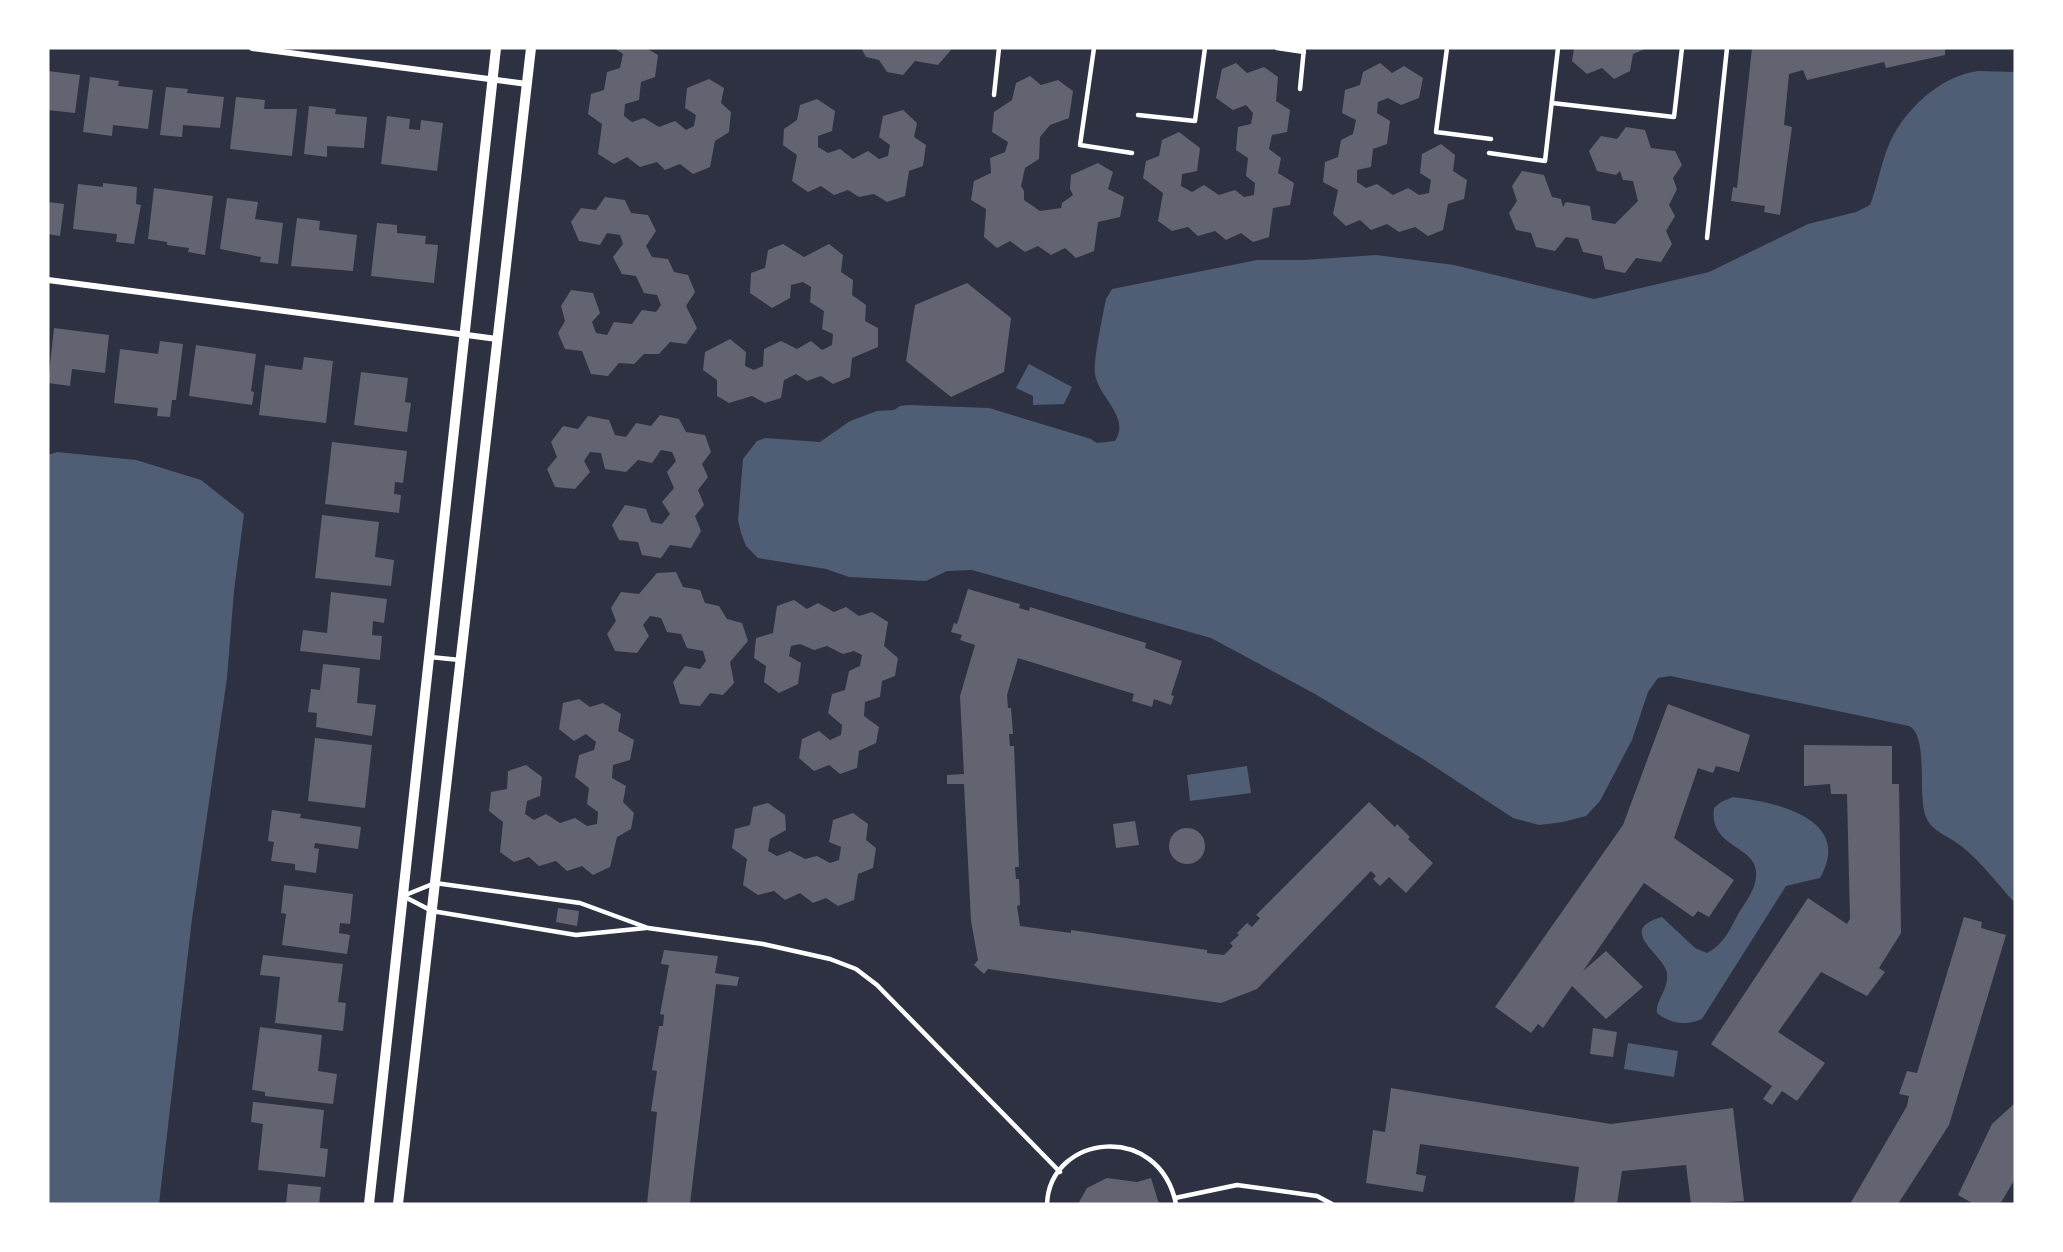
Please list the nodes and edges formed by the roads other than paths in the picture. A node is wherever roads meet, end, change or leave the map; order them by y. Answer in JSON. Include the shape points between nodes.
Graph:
{"nodes":[{"id":1,"x":252,"y":48,"type":"edge"},
{"id":2,"x":496,"y":48,"type":"edge"},
{"id":3,"x":531,"y":48,"type":"edge"},
{"id":4,"x":999,"y":48,"type":"edge"},
{"id":5,"x":1093,"y":48,"type":"edge"},
{"id":6,"x":1205,"y":48,"type":"edge"},
{"id":7,"x":1277,"y":48,"type":"edge"},
{"id":8,"x":1447,"y":48,"type":"edge"},
{"id":9,"x":1558,"y":48,"type":"edge"},
{"id":10,"x":1682,"y":48,"type":"edge"},
{"id":11,"x":1727,"y":48,"type":"edge"},
{"id":12,"x":1304,"y":50,"type":"edge"},
{"id":13,"x":493,"y":79,"type":"junction"},
{"id":14,"x":526,"y":84,"type":"junction"},
{"id":15,"x":1300,"y":89,"type":"dead end"},
{"id":16,"x":994,"y":95,"type":"dead end"},
{"id":17,"x":1552,"y":103,"type":"junction"},
{"id":18,"x":1138,"y":115,"type":"dead end"},
{"id":19,"x":1491,"y":139,"type":"dead end"},
{"id":20,"x":1132,"y":153,"type":"dead end"},
{"id":21,"x":1489,"y":153,"type":"dead end"},
{"id":22,"x":1707,"y":238,"type":"dead end"},
{"id":23,"x":48,"y":280,"type":"edge"},
{"id":24,"x":464,"y":335,"type":"junction"},
{"id":25,"x":497,"y":339,"type":"junction"},
{"id":26,"x":430,"y":657,"type":"junction"},
{"id":27,"x":460,"y":660,"type":"junction"},
{"id":28,"x":435,"y":883,"type":"junction"},
{"id":29,"x":403,"y":896,"type":"junction"},
{"id":30,"x":432,"y":911,"type":"junction"},
{"id":31,"x":648,"y":928,"type":"junction"},
{"id":32,"x":1060,"y":1172,"type":"junction"},
{"id":33,"x":1175,"y":1198,"type":"junction"},
{"id":34,"x":369,"y":1204,"type":"edge"},
{"id":35,"x":398,"y":1204,"type":"edge"},
{"id":36,"x":1047,"y":1204,"type":"edge"},
{"id":37,"x":1176,"y":1204,"type":"edge"},
{"id":38,"x":1332,"y":1204,"type":"edge"}],
"edges":[{"from":1,"to":13,"type":"street"},
{"from":2,"to":13,"type":"street"},
{"from":3,"to":14,"type":"street"},
{"from":4,"to":16,"type":"lane"},
{"from":5,"to":20,"type":"lane","via":[[1080,145]]},
{"from":6,"to":18,"type":"lane","via":[[1195,121]]},
{"from":7,"to":12,"type":"lane"},
{"from":8,"to":19,"type":"lane","via":[[1436,132]]},
{"from":9,"to":17,"type":"lane"},
{"from":10,"to":17,"type":"lane","via":[[1674,117]]},
{"from":11,"to":22,"type":"lane"},
{"from":12,"to":15,"type":"lane"},
{"from":13,"to":14,"type":"street"},
{"from":13,"to":24,"type":"street"},
{"from":14,"to":25,"type":"street"},
{"from":17,"to":21,"type":"lane","via":[[1545,161]]},
{"from":23,"to":24,"type":"street"},
{"from":24,"to":25,"type":"street"},
{"from":24,"to":26,"type":"street"},
{"from":25,"to":27,"type":"street"},
{"from":26,"to":27,"type":"lane"},
{"from":26,"to":29,"type":"street"},
{"from":27,"to":28,"type":"street"},
{"from":28,"to":29,"type":"lane"},
{"from":28,"to":30,"type":"street"},
{"from":28,"to":31,"type":"lane","via":[[580,903]]},
{"from":29,"to":30,"type":"lane"},
{"from":29,"to":34,"type":"street"},
{"from":30,"to":31,"type":"lane","via":[[576,935]]},
{"from":30,"to":35,"type":"street"},
{"from":31,"to":32,"type":"lane","via":[[795,950],[856,969],[878,985]]},
{"from":32,"to":33,"type":"lane","via":[[1083,1152],[1123,1146],[1144,1154],[1162,1168]]},
{"from":32,"to":36,"type":"lane"},
{"from":33,"to":37,"type":"lane"},
{"from":33,"to":38,"type":"lane","via":[[1237,1185],[1317,1196]]}]}
